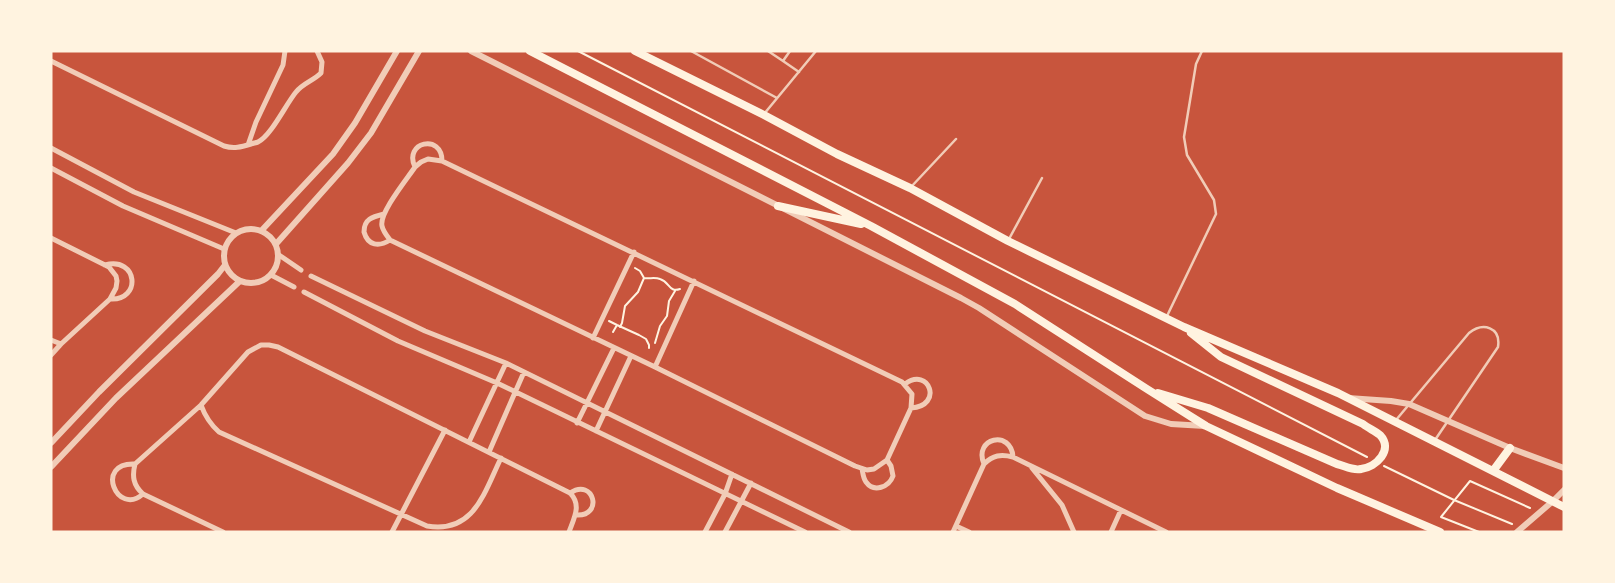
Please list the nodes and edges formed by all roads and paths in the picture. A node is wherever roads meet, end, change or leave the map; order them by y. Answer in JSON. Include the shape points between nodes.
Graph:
{"nodes":[{"id":1,"x":286,"y":51,"type":"edge"},
{"id":2,"x":317,"y":51,"type":"edge"},
{"id":3,"x":397,"y":51,"type":"edge"},
{"id":4,"x":419,"y":51,"type":"edge"},
{"id":5,"x":471,"y":51,"type":"edge"},
{"id":6,"x":530,"y":51,"type":"edge"},
{"id":7,"x":578,"y":51,"type":"edge"},
{"id":8,"x":636,"y":51,"type":"edge"},
{"id":9,"x":690,"y":51,"type":"edge"},
{"id":10,"x":768,"y":51,"type":"edge"},
{"id":11,"x":790,"y":51,"type":"edge"},
{"id":12,"x":816,"y":51,"type":"edge"},
{"id":13,"x":1202,"y":51,"type":"edge"},
{"id":14,"x":51,"y":61,"type":"edge"},
{"id":15,"x":782,"y":61,"type":"junction"},
{"id":16,"x":799,"y":72,"type":"junction"},
{"id":17,"x":777,"y":98,"type":"junction"},
{"id":18,"x":764,"y":115,"type":"junction"},
{"id":19,"x":956,"y":139,"type":"dead end"},
{"id":20,"x":248,"y":145,"type":"junction"},
{"id":21,"x":51,"y":148,"type":"edge"},
{"id":22,"x":442,"y":160,"type":"junction"},
{"id":23,"x":415,"y":167,"type":"junction"},
{"id":24,"x":51,"y":168,"type":"edge"},
{"id":25,"x":1042,"y":178,"type":"dead end"},
{"id":26,"x":910,"y":188,"type":"junction"},
{"id":27,"x":778,"y":206,"type":"junction"},
{"id":28,"x":384,"y":214,"type":"junction"},
{"id":29,"x":871,"y":226,"type":"junction"},
{"id":30,"x":262,"y":230,"type":"junction"},
{"id":31,"x":236,"y":233,"type":"junction"},
{"id":32,"x":51,"y":238,"type":"edge"},
{"id":33,"x":390,"y":240,"type":"junction"},
{"id":34,"x":1008,"y":240,"type":"junction"},
{"id":35,"x":276,"y":244,"type":"junction"},
{"id":36,"x":224,"y":249,"type":"junction"},
{"id":37,"x":634,"y":252,"type":"junction"},
{"id":38,"x":279,"y":255,"type":"junction"},
{"id":39,"x":106,"y":265,"type":"junction"},
{"id":40,"x":225,"y":265,"type":"junction"},
{"id":41,"x":635,"y":268,"type":"dead end"},
{"id":42,"x":301,"y":270,"type":"dead end"},
{"id":43,"x":271,"y":275,"type":"junction"},
{"id":44,"x":311,"y":276,"type":"dead end"},
{"id":45,"x":644,"y":278,"type":"junction"},
{"id":46,"x":240,"y":281,"type":"junction"},
{"id":47,"x":694,"y":281,"type":"junction"},
{"id":48,"x":294,"y":287,"type":"dead end"},
{"id":49,"x":685,"y":288,"type":"dead end"},
{"id":50,"x":676,"y":291,"type":"junction"},
{"id":51,"x":304,"y":292,"type":"dead end"},
{"id":52,"x":110,"y":299,"type":"junction"},
{"id":53,"x":1166,"y":318,"type":"junction"},
{"id":54,"x":610,"y":320,"type":"dead end"},
{"id":55,"x":618,"y":326,"type":"junction"},
{"id":56,"x":1184,"y":327,"type":"junction"},
{"id":57,"x":613,"y":332,"type":"dead end"},
{"id":58,"x":593,"y":338,"type":"junction"},
{"id":59,"x":51,"y":340,"type":"edge"},
{"id":60,"x":655,"y":343,"type":"junction"},
{"id":61,"x":61,"y":344,"type":"junction"},
{"id":62,"x":649,"y":344,"type":"junction"},
{"id":63,"x":658,"y":345,"type":"dead end"},
{"id":64,"x":614,"y":348,"type":"junction"},
{"id":65,"x":649,"y":348,"type":"dead end"},
{"id":66,"x":51,"y":355,"type":"edge"},
{"id":67,"x":631,"y":356,"type":"junction"},
{"id":68,"x":506,"y":363,"type":"junction"},
{"id":69,"x":655,"y":367,"type":"junction"},
{"id":70,"x":524,"y":372,"type":"junction"},
{"id":71,"x":497,"y":383,"type":"junction"},
{"id":72,"x":905,"y":384,"type":"junction"},
{"id":73,"x":1147,"y":390,"type":"junction"},
{"id":74,"x":515,"y":391,"type":"junction"},
{"id":75,"x":1348,"y":398,"type":"junction"},
{"id":76,"x":588,"y":403,"type":"junction"},
{"id":77,"x":1408,"y":404,"type":"junction"},
{"id":78,"x":201,"y":405,"type":"junction"},
{"id":79,"x":911,"y":408,"type":"junction"},
{"id":80,"x":605,"y":411,"type":"junction"},
{"id":81,"x":1394,"y":422,"type":"junction"},
{"id":82,"x":1448,"y":422,"type":"junction"},
{"id":83,"x":577,"y":423,"type":"junction"},
{"id":84,"x":1206,"y":426,"type":"junction"},
{"id":85,"x":445,"y":430,"type":"junction"},
{"id":86,"x":596,"y":432,"type":"junction"},
{"id":87,"x":469,"y":442,"type":"junction"},
{"id":88,"x":1434,"y":442,"type":"junction"},
{"id":89,"x":51,"y":443,"type":"edge"},
{"id":90,"x":1510,"y":448,"type":"junction"},
{"id":91,"x":489,"y":452,"type":"junction"},
{"id":92,"x":1013,"y":457,"type":"junction"},
{"id":93,"x":501,"y":458,"type":"junction"},
{"id":94,"x":887,"y":460,"type":"junction"},
{"id":95,"x":1378,"y":463,"type":"junction"},
{"id":96,"x":135,"y":464,"type":"junction"},
{"id":97,"x":984,"y":464,"type":"junction"},
{"id":98,"x":51,"y":466,"type":"edge"},
{"id":99,"x":1030,"y":466,"type":"junction"},
{"id":100,"x":1564,"y":468,"type":"edge"},
{"id":101,"x":862,"y":469,"type":"junction"},
{"id":102,"x":1493,"y":471,"type":"junction"},
{"id":103,"x":732,"y":474,"type":"junction"},
{"id":104,"x":751,"y":483,"type":"junction"},
{"id":105,"x":1564,"y":490,"type":"edge"},
{"id":106,"x":570,"y":493,"type":"junction"},
{"id":107,"x":143,"y":494,"type":"junction"},
{"id":108,"x":725,"y":494,"type":"junction"},
{"id":109,"x":1454,"y":500,"type":"junction"},
{"id":110,"x":741,"y":501,"type":"junction"},
{"id":111,"x":1553,"y":501,"type":"junction"},
{"id":112,"x":1564,"y":506,"type":"edge"},
{"id":113,"x":1121,"y":510,"type":"junction"},
{"id":114,"x":1539,"y":512,"type":"junction"},
{"id":115,"x":401,"y":515,"type":"junction"},
{"id":116,"x":576,"y":515,"type":"junction"},
{"id":117,"x":956,"y":526,"type":"junction"},
{"id":118,"x":1519,"y":530,"type":"edge"},
{"id":119,"x":223,"y":532,"type":"edge"},
{"id":120,"x":392,"y":532,"type":"edge"},
{"id":121,"x":569,"y":532,"type":"edge"},
{"id":122,"x":705,"y":532,"type":"edge"},
{"id":123,"x":725,"y":532,"type":"edge"},
{"id":124,"x":805,"y":532,"type":"edge"},
{"id":125,"x":849,"y":532,"type":"edge"},
{"id":126,"x":953,"y":532,"type":"edge"},
{"id":127,"x":969,"y":532,"type":"edge"},
{"id":128,"x":1074,"y":532,"type":"edge"},
{"id":129,"x":1111,"y":532,"type":"edge"},
{"id":130,"x":1166,"y":532,"type":"edge"},
{"id":131,"x":1440,"y":532,"type":"edge"},
{"id":132,"x":1479,"y":532,"type":"edge"}],
"edges":[{"from":1,"to":20,"type":"street"},
{"from":2,"to":20,"type":"street","via":[[322,62],[321,73],[295,92],[259,142]]},
{"from":3,"to":30,"type":"street","via":[[333,154]]},
{"from":4,"to":35,"type":"street","via":[[371,133]]},
{"from":5,"to":27,"type":"street"},
{"from":6,"to":29,"type":"main road"},
{"from":7,"to":95,"type":"path"},
{"from":8,"to":18,"type":"main road"},
{"from":9,"to":17,"type":"lane"},
{"from":10,"to":15,"type":"lane"},
{"from":11,"to":15,"type":"lane"},
{"from":12,"to":16,"type":"lane"},
{"from":13,"to":53,"type":"lane","via":[[1196,64],[1184,137],[1187,155],[1214,200],[1216,214]]},
{"from":14,"to":20,"type":"street","via":[[224,146],[238,148]]},
{"from":15,"to":16,"type":"lane"},
{"from":16,"to":17,"type":"lane"},
{"from":17,"to":18,"type":"lane"},
{"from":18,"to":26,"type":"main road"},
{"from":19,"to":26,"type":"lane"},
{"from":21,"to":31,"type":"street","via":[[134,192]]},
{"from":22,"to":23,"type":"street","via":[[428,159]]},
{"from":22,"to":23,"type":"street","via":[[438,147],[429,143],[419,145],[412,158]]},
{"from":22,"to":37,"type":"street"},
{"from":23,"to":28,"type":"street"},
{"from":24,"to":36,"type":"street","via":[[123,206]]},
{"from":25,"to":34,"type":"lane"},
{"from":26,"to":34,"type":"main road"},
{"from":27,"to":29,"type":"main road"},
{"from":27,"to":84,"type":"street","via":[[979,308],[1145,416],[1171,424]]},
{"from":28,"to":33,"type":"street","via":[[382,226]]},
{"from":28,"to":33,"type":"street","via":[[369,218],[364,232],[369,242],[374,244],[385,244]]},
{"from":29,"to":73,"type":"main road","via":[[1015,304]]},
{"from":30,"to":31,"type":"street","via":[[248,228]]},
{"from":30,"to":35,"type":"street"},
{"from":31,"to":36,"type":"street"},
{"from":32,"to":39,"type":"street"},
{"from":33,"to":58,"type":"street"},
{"from":34,"to":53,"type":"main road"},
{"from":35,"to":38,"type":"street"},
{"from":36,"to":40,"type":"street"},
{"from":37,"to":47,"type":"street"},
{"from":37,"to":58,"type":"street"},
{"from":38,"to":42,"type":"street"},
{"from":38,"to":43,"type":"street"},
{"from":39,"to":52,"type":"street","via":[[113,271],[117,282]]},
{"from":39,"to":52,"type":"street","via":[[112,263],[126,267],[132,279],[129,292],[123,297]]},
{"from":40,"to":46,"type":"street","via":[[228,272]]},
{"from":40,"to":89,"type":"street"},
{"from":41,"to":45,"type":"path"},
{"from":43,"to":46,"type":"street","via":[[257,283]]},
{"from":43,"to":48,"type":"street"},
{"from":44,"to":68,"type":"street","via":[[425,331]]},
{"from":45,"to":50,"type":"path","via":[[664,280]]},
{"from":45,"to":55,"type":"path","via":[[638,292],[625,306],[623,321]]},
{"from":46,"to":98,"type":"street","via":[[116,398]]},
{"from":47,"to":69,"type":"street"},
{"from":47,"to":72,"type":"street"},
{"from":49,"to":50,"type":"path"},
{"from":50,"to":60,"type":"path","via":[[669,301],[667,316]]},
{"from":51,"to":71,"type":"street","via":[[398,341]]},
{"from":52,"to":61,"type":"street"},
{"from":53,"to":56,"type":"main road"},
{"from":54,"to":55,"type":"path"},
{"from":55,"to":57,"type":"path"},
{"from":55,"to":62,"type":"path","via":[[646,339]]},
{"from":56,"to":75,"type":"main road"},
{"from":56,"to":95,"type":"main road","via":[[1221,357],[1363,424],[1380,436],[1384,446]]},
{"from":58,"to":64,"type":"street"},
{"from":59,"to":61,"type":"street"},
{"from":60,"to":62,"type":"path"},
{"from":60,"to":63,"type":"path"},
{"from":61,"to":66,"type":"street"},
{"from":62,"to":65,"type":"path"},
{"from":64,"to":67,"type":"street"},
{"from":64,"to":76,"type":"street"},
{"from":67,"to":69,"type":"street"},
{"from":67,"to":80,"type":"street"},
{"from":68,"to":70,"type":"street"},
{"from":68,"to":71,"type":"street"},
{"from":69,"to":101,"type":"street"},
{"from":70,"to":74,"type":"street"},
{"from":70,"to":76,"type":"street"},
{"from":71,"to":74,"type":"street"},
{"from":71,"to":87,"type":"street"},
{"from":72,"to":79,"type":"street","via":[[912,394]]},
{"from":72,"to":79,"type":"street","via":[[919,379],[930,388],[927,402]]},
{"from":73,"to":84,"type":"main road"},
{"from":73,"to":95,"type":"main road","via":[[1208,408],[1337,464],[1359,470]]},
{"from":74,"to":83,"type":"street"},
{"from":74,"to":91,"type":"street"},
{"from":75,"to":77,"type":"street"},
{"from":75,"to":81,"type":"main road"},
{"from":76,"to":80,"type":"street"},
{"from":76,"to":83,"type":"street"},
{"from":77,"to":81,"type":"lane"},
{"from":77,"to":82,"type":"street"},
{"from":77,"to":82,"type":"lane","via":[[1469,333],[1479,327],[1488,328],[1496,334],[1498,347]]},
{"from":78,"to":85,"type":"street","via":[[248,352],[261,345],[269,345]]},
{"from":78,"to":96,"type":"street"},
{"from":78,"to":115,"type":"street","via":[[204,415],[219,432]]},
{"from":79,"to":94,"type":"street"},
{"from":80,"to":86,"type":"street"},
{"from":80,"to":103,"type":"street"},
{"from":81,"to":88,"type":"main road"},
{"from":82,"to":88,"type":"lane"},
{"from":82,"to":90,"type":"street"},
{"from":83,"to":86,"type":"street"},
{"from":84,"to":131,"type":"main road"},
{"from":85,"to":87,"type":"street"},
{"from":85,"to":115,"type":"street"},
{"from":86,"to":108,"type":"street"},
{"from":87,"to":91,"type":"street"},
{"from":88,"to":102,"type":"main road"},
{"from":90,"to":100,"type":"street"},
{"from":90,"to":102,"type":"main road"},
{"from":91,"to":93,"type":"street"},
{"from":92,"to":97,"type":"street","via":[[997,456]]},
{"from":92,"to":97,"type":"street","via":[[1007,443],[992,440],[982,452]]},
{"from":92,"to":99,"type":"street"},
{"from":93,"to":106,"type":"street"},
{"from":93,"to":115,"type":"street","via":[[479,503],[467,518],[457,524],[427,526]]},
{"from":94,"to":101,"type":"street","via":[[874,469]]},
{"from":94,"to":101,"type":"street","via":[[893,476],[883,487],[869,485]]},
{"from":95,"to":109,"type":"path"},
{"from":96,"to":107,"type":"street","via":[[134,481]]},
{"from":96,"to":107,"type":"street","via":[[125,464],[116,470],[112,484],[116,493],[125,498],[135,499]]},
{"from":97,"to":117,"type":"street"},
{"from":99,"to":113,"type":"street"},
{"from":99,"to":128,"type":"street","via":[[1058,499]]},
{"from":102,"to":111,"type":"main road"},
{"from":103,"to":104,"type":"street"},
{"from":103,"to":108,"type":"street"},
{"from":104,"to":110,"type":"street"},
{"from":104,"to":125,"type":"street"},
{"from":105,"to":111,"type":"street"},
{"from":106,"to":116,"type":"street","via":[[576,501]]},
{"from":106,"to":116,"type":"street","via":[[586,490],[593,499],[587,514]]},
{"from":107,"to":119,"type":"street"},
{"from":108,"to":110,"type":"street"},
{"from":108,"to":122,"type":"street"},
{"from":109,"to":114,"type":"path","via":[[1470,481]]},
{"from":109,"to":118,"type":"path"},
{"from":109,"to":132,"type":"path","via":[[1442,517]]},
{"from":110,"to":123,"type":"street"},
{"from":110,"to":124,"type":"street"},
{"from":111,"to":112,"type":"main road"},
{"from":111,"to":114,"type":"street"},
{"from":113,"to":129,"type":"street"},
{"from":113,"to":130,"type":"street"},
{"from":114,"to":118,"type":"street"},
{"from":115,"to":120,"type":"street"},
{"from":116,"to":121,"type":"street"},
{"from":117,"to":126,"type":"street"},
{"from":117,"to":127,"type":"street"}]}
